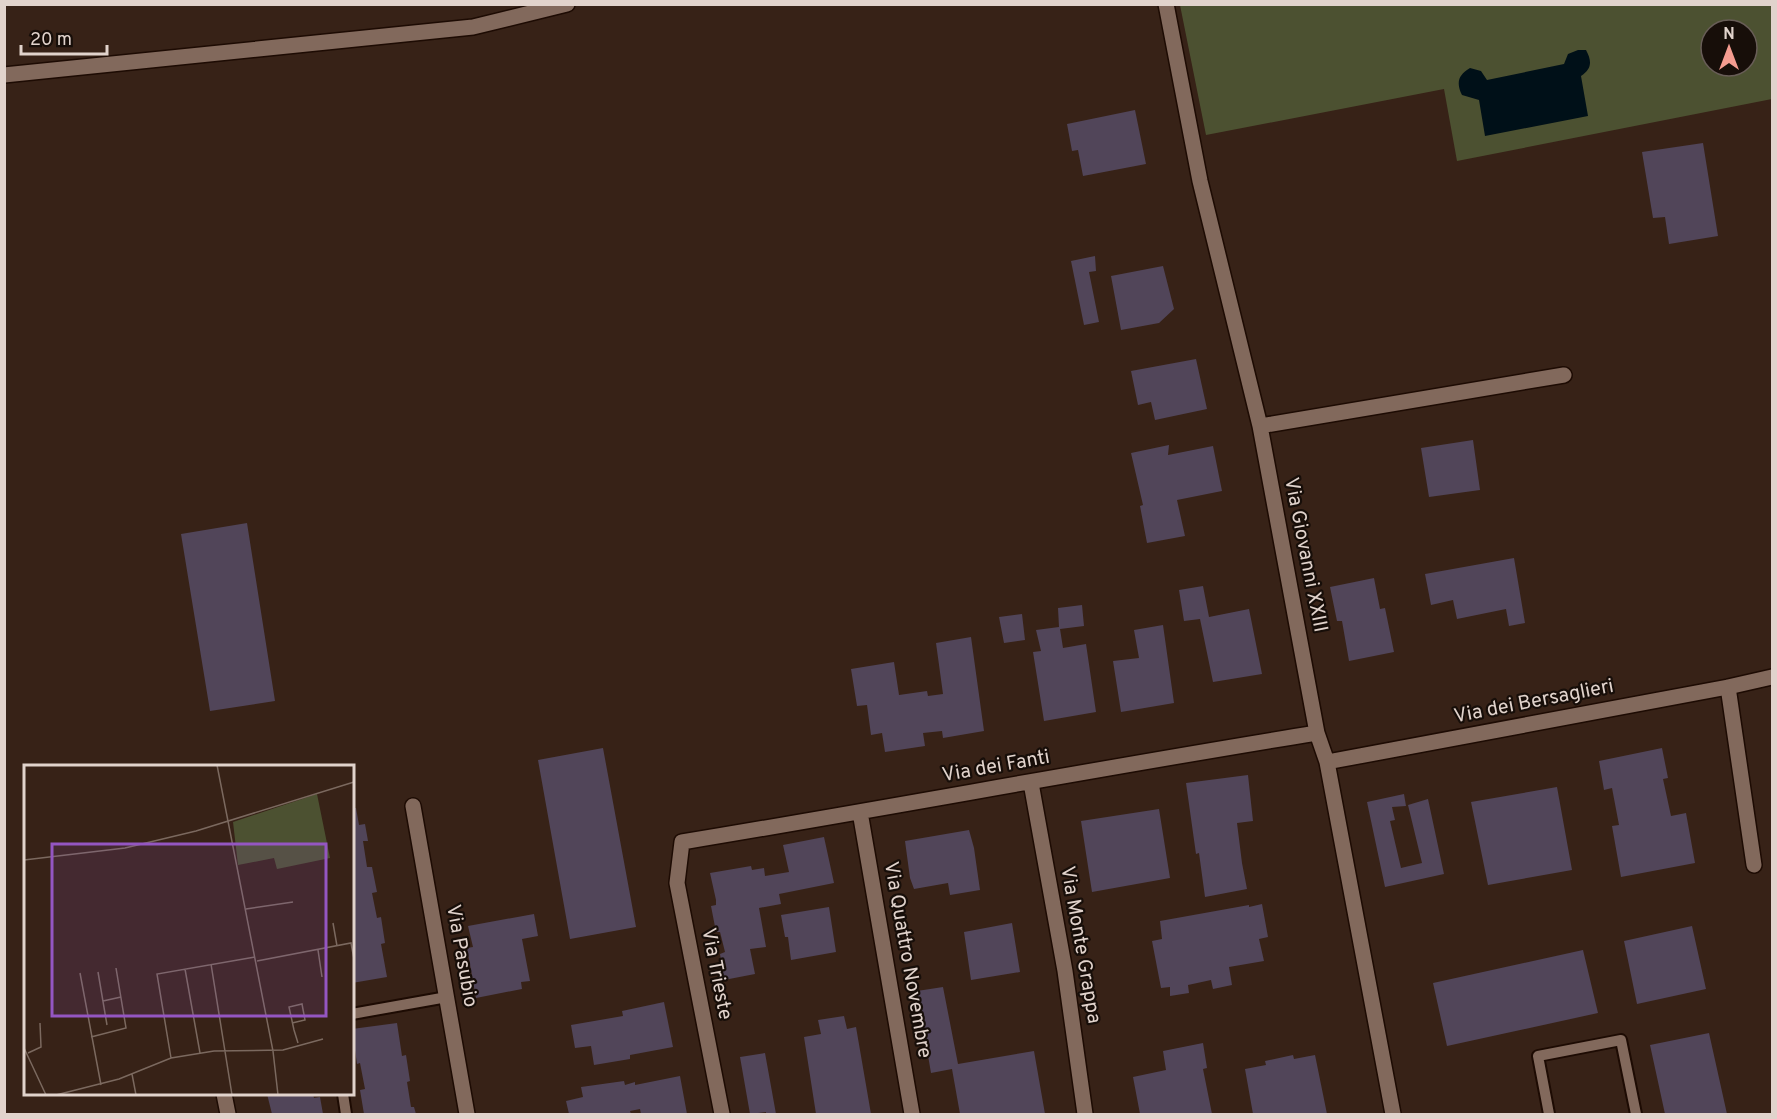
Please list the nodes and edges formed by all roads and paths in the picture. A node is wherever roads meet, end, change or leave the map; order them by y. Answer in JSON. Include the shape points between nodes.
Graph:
{"nodes":[{"id":1,"x":567,"y":4,"type":"edge"},
{"id":2,"x":1166,"y":4,"type":"edge"},
{"id":3,"x":4,"y":75,"type":"edge"},
{"id":4,"x":1564,"y":375,"type":"dead end"},
{"id":5,"x":1260,"y":426,"type":"junction"},
{"id":6,"x":1773,"y":677,"type":"edge"},
{"id":7,"x":1728,"y":687,"type":"junction"},
{"id":8,"x":1317,"y":733,"type":"junction"},
{"id":9,"x":1327,"y":762,"type":"junction"},
{"id":10,"x":1030,"y":783,"type":"junction"},
{"id":11,"x":413,"y":806,"type":"dead end"},
{"id":12,"x":860,"y":812,"type":"junction"},
{"id":13,"x":682,"y":842,"type":"joint"},
{"id":14,"x":1754,"y":865,"type":"dead end"},
{"id":15,"x":447,"y":997,"type":"junction"},
{"id":16,"x":354,"y":1014,"type":"edge"},
{"id":17,"x":225,"y":1095,"type":"edge"},
{"id":18,"x":343,"y":1095,"type":"edge"},
{"id":19,"x":228,"y":1114,"type":"edge"},
{"id":20,"x":346,"y":1114,"type":"edge"},
{"id":21,"x":467,"y":1114,"type":"edge"},
{"id":22,"x":722,"y":1114,"type":"edge"},
{"id":23,"x":912,"y":1114,"type":"edge"},
{"id":24,"x":1085,"y":1114,"type":"edge"},
{"id":25,"x":1393,"y":1114,"type":"edge"},
{"id":26,"x":1549,"y":1114,"type":"edge"},
{"id":27,"x":1636,"y":1114,"type":"edge"}],
"edges":[{"from":1,"to":3,"type":"street","via":[[473,27]]},
{"from":2,"to":5,"type":"street","name":"Via Giovanni XXIII","via":[[1200,181]]},
{"from":4,"to":5,"type":"street"},
{"from":5,"to":8,"type":"street","name":"Via Giovanni XXIII"},
{"from":6,"to":7,"type":"street","name":"Via dei Bersaglieri"},
{"from":7,"to":9,"type":"street","name":"Via dei Bersaglieri"},
{"from":7,"to":14,"type":"street"},
{"from":8,"to":9,"type":"street","name":"Via Giovanni XXIII"},
{"from":8,"to":10,"type":"street","name":"Via dei Fanti"},
{"from":9,"to":25,"type":"street","name":"Via Giovanni XXIII"},
{"from":10,"to":12,"type":"street","name":"Via dei Fanti"},
{"from":10,"to":24,"type":"street","name":"Via Monte Grappa","via":[[1065,971]]},
{"from":11,"to":15,"type":"street","name":"Via Pasubio"},
{"from":12,"to":13,"type":"street","name":"Via dei Fanti"},
{"from":12,"to":23,"type":"street","name":"Via Quattro Novembre"},
{"from":13,"to":22,"type":"street","name":"Via Trieste","via":[[677,883]]},
{"from":15,"to":16,"type":"lane"},
{"from":15,"to":21,"type":"street","name":"Via Pasubio"},
{"from":17,"to":19,"type":"street"},
{"from":18,"to":20,"type":"lane"},
{"from":26,"to":27,"type":"lane","via":[[1538,1056],[1621,1040]]}]}
